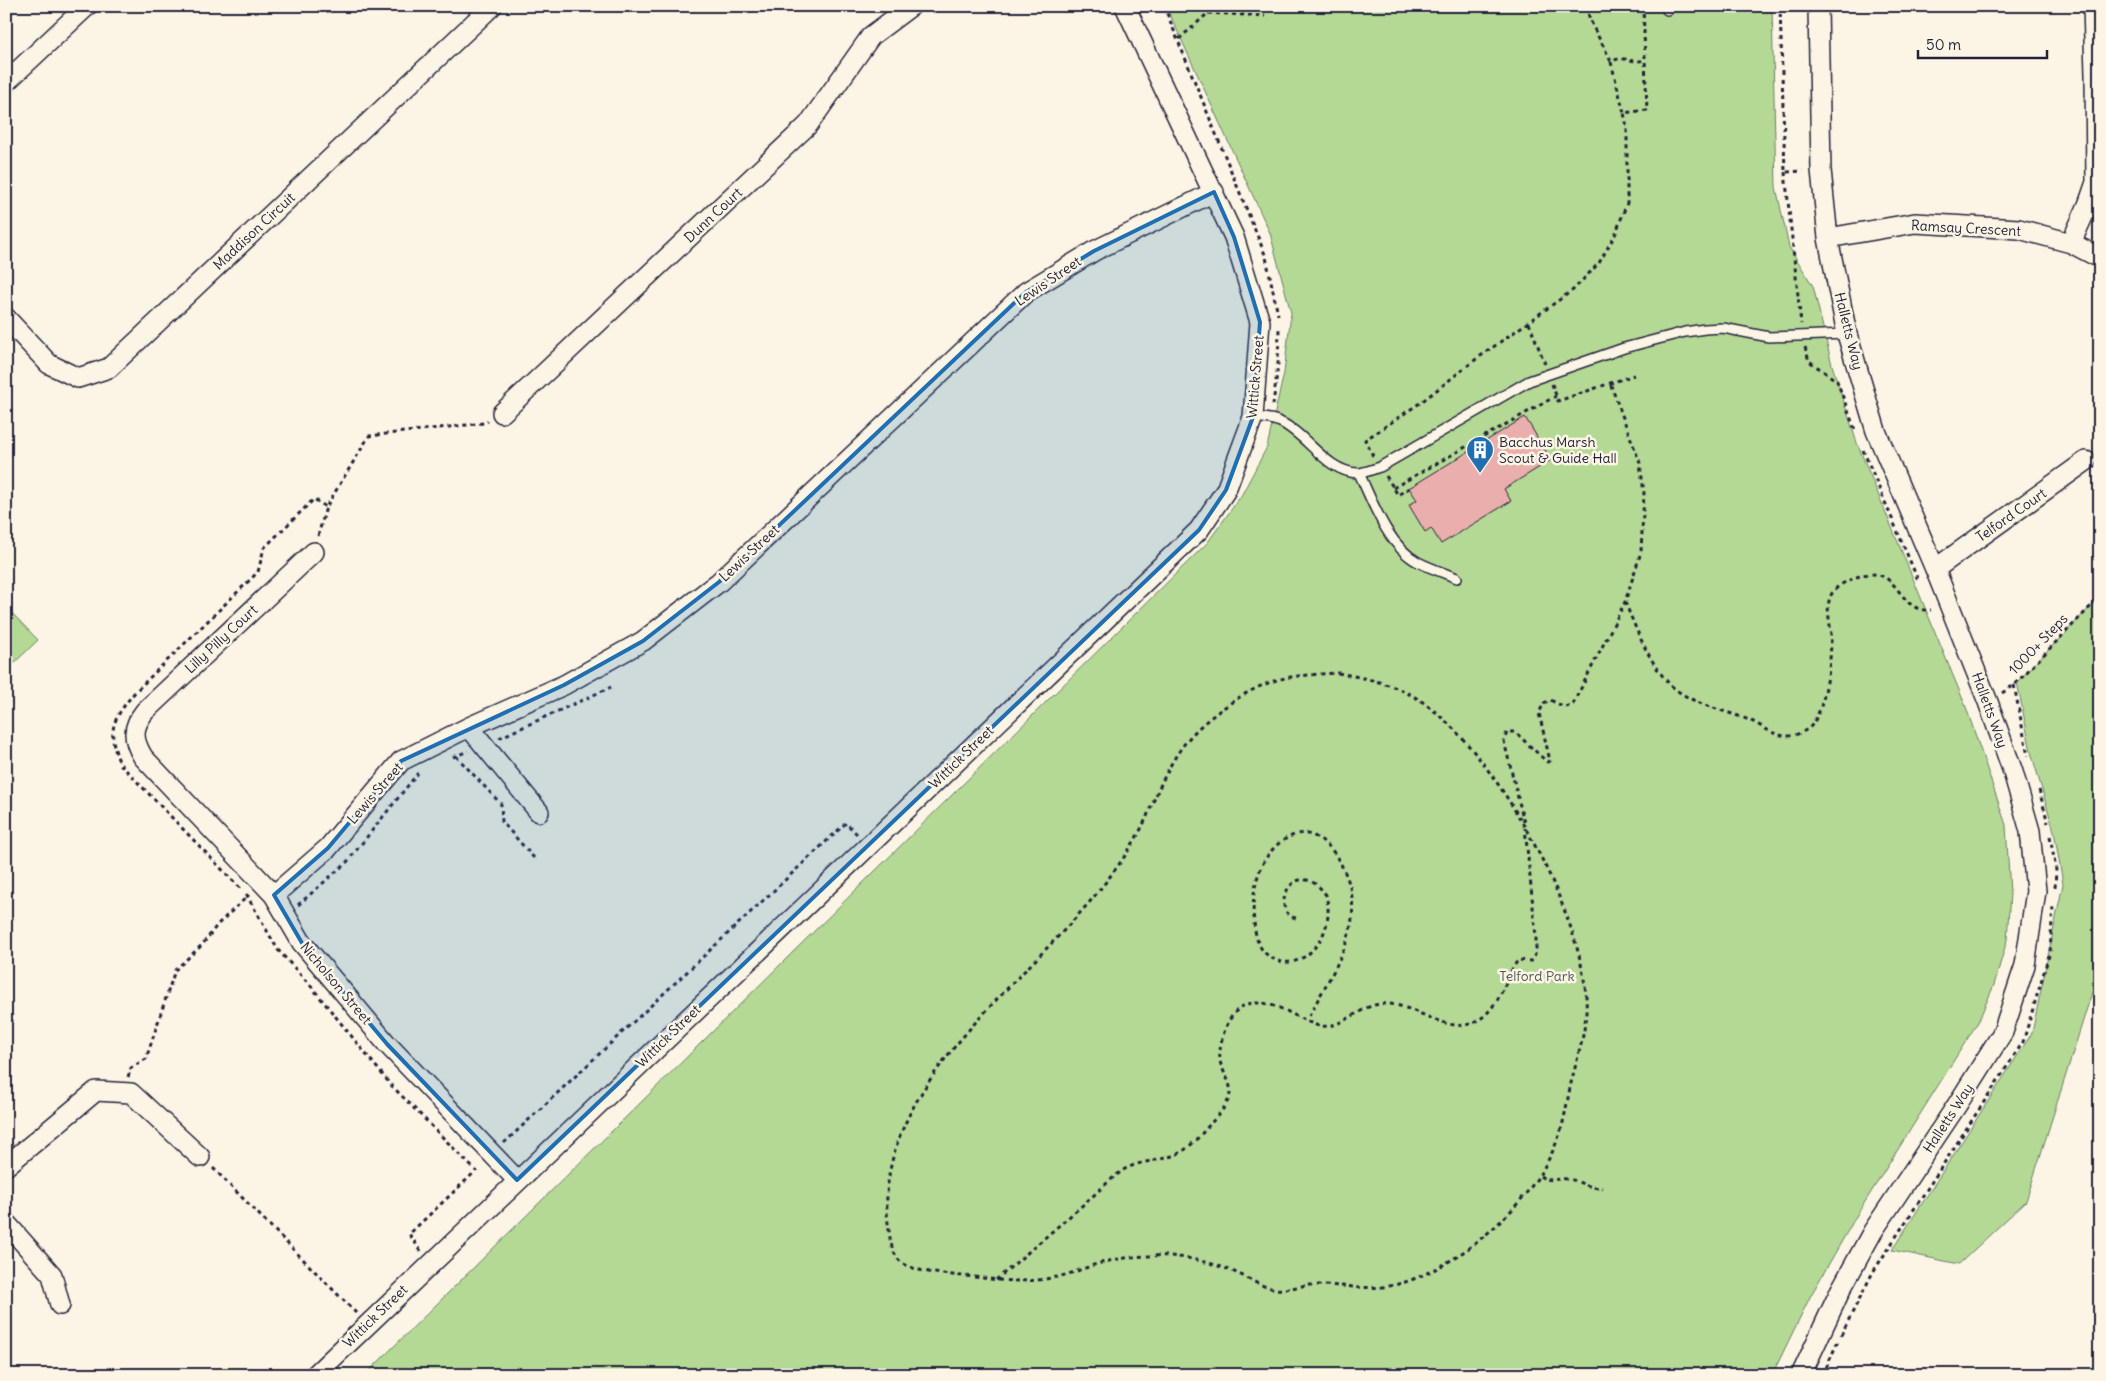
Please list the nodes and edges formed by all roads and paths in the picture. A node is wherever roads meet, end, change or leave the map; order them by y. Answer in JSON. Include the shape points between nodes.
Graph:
{"nodes":[{"id":1,"x":87,"y":6,"type":"edge"},
{"id":2,"x":492,"y":6,"type":"edge"},
{"id":3,"x":911,"y":6,"type":"edge"},
{"id":4,"x":1125,"y":6,"type":"edge"},
{"id":5,"x":1216,"y":6,"type":"edge"},
{"id":6,"x":1245,"y":6,"type":"edge"},
{"id":7,"x":1587,"y":6,"type":"edge"},
{"id":8,"x":1643,"y":6,"type":"edge"},
{"id":9,"x":1780,"y":6,"type":"edge"},
{"id":10,"x":1818,"y":6,"type":"edge"},
{"id":11,"x":2094,"y":6,"type":"edge"},
{"id":12,"x":1208,"y":13,"type":"junction"},
{"id":13,"x":1243,"y":14,"type":"junction"},
{"id":14,"x":1264,"y":16,"type":"dead end"},
{"id":15,"x":1179,"y":40,"type":"dead end"},
{"id":16,"x":1645,"y":60,"type":"junction"},
{"id":17,"x":1611,"y":62,"type":"junction"},
{"id":18,"x":2098,"y":75,"type":"edge"},
{"id":19,"x":6,"y":82,"type":"edge"},
{"id":20,"x":1624,"y":113,"type":"junction"},
{"id":21,"x":1821,"y":170,"type":"junction"},
{"id":22,"x":1214,"y":192,"type":"junction"},
{"id":23,"x":1828,"y":238,"type":"junction"},
{"id":24,"x":2071,"y":243,"type":"junction"},
{"id":25,"x":2100,"y":258,"type":"edge"},
{"id":26,"x":6,"y":318,"type":"edge"},
{"id":27,"x":1847,"y":334,"type":"junction"},
{"id":28,"x":1610,"y":383,"type":"dead end"},
{"id":29,"x":1556,"y":396,"type":"dead end"},
{"id":30,"x":502,"y":413,"type":"joint"},
{"id":31,"x":1253,"y":417,"type":"junction"},
{"id":32,"x":2086,"y":461,"type":"dead end"},
{"id":33,"x":1380,"y":468,"type":"junction"},
{"id":34,"x":1360,"y":473,"type":"junction"},
{"id":35,"x":1394,"y":488,"type":"junction"},
{"id":36,"x":1409,"y":488,"type":"dead end"},
{"id":37,"x":326,"y":507,"type":"junction"},
{"id":38,"x":314,"y":552,"type":"joint"},
{"id":39,"x":1935,"y":569,"type":"junction"},
{"id":40,"x":1457,"y":578,"type":"dead end"},
{"id":41,"x":2100,"y":597,"type":"edge"},
{"id":42,"x":1625,"y":602,"type":"junction"},
{"id":43,"x":1930,"y":610,"type":"dead end"},
{"id":44,"x":611,"y":687,"type":"dead end"},
{"id":45,"x":1988,"y":702,"type":"junction"},
{"id":46,"x":469,"y":727,"type":"junction"},
{"id":47,"x":134,"y":731,"type":"joint"},
{"id":48,"x":484,"y":746,"type":"junction"},
{"id":49,"x":456,"y":756,"type":"junction"},
{"id":50,"x":447,"y":759,"type":"dead end"},
{"id":51,"x":421,"y":769,"type":"dead end"},
{"id":52,"x":539,"y":812,"type":"dead end"},
{"id":53,"x":1525,"y":826,"type":"junction"},
{"id":54,"x":868,"y":846,"type":"junction"},
{"id":55,"x":534,"y":858,"type":"dead end"},
{"id":56,"x":261,"y":881,"type":"junction"},
{"id":57,"x":274,"y":895,"type":"junction"},
{"id":58,"x":248,"y":896,"type":"junction"},
{"id":59,"x":286,"y":916,"type":"junction"},
{"id":60,"x":1296,"y":918,"type":"dead end"},
{"id":61,"x":267,"y":931,"type":"junction"},
{"id":62,"x":1307,"y":1020,"type":"junction"},
{"id":63,"x":122,"y":1092,"type":"junction"},
{"id":64,"x":492,"y":1155,"type":"junction"},
{"id":65,"x":200,"y":1157,"type":"joint"},
{"id":66,"x":6,"y":1166,"type":"edge"},
{"id":67,"x":476,"y":1171,"type":"junction"},
{"id":68,"x":1540,"y":1176,"type":"junction"},
{"id":69,"x":517,"y":1180,"type":"junction"},
{"id":70,"x":1603,"y":1188,"type":"dead end"},
{"id":71,"x":6,"y":1223,"type":"edge"},
{"id":72,"x":430,"y":1264,"type":"junction"},
{"id":73,"x":996,"y":1280,"type":"junction"},
{"id":74,"x":60,"y":1305,"type":"dead end"},
{"id":75,"x":367,"y":1324,"type":"junction"},
{"id":76,"x":315,"y":1375,"type":"edge"},
{"id":77,"x":1800,"y":1375,"type":"edge"}],
"edges":[{"from":1,"to":19,"type":"street"},
{"from":2,"to":26,"type":"street","name":"Maddison Circuit","via":[[109,368],[78,378],[71,375],[49,364]]},
{"from":3,"to":30,"type":"street","name":"Dunn Court","via":[[871,36],[808,125]]},
{"from":4,"to":22,"type":"street","name":"Wittick Street"},
{"from":5,"to":12,"type":"path"},
{"from":6,"to":13,"type":"path"},
{"from":7,"to":17,"type":"path","via":[[1591,24]]},
{"from":8,"to":16,"type":"path"},
{"from":9,"to":21,"type":"path","via":[[1785,172]]},
{"from":10,"to":21,"type":"street","name":"Halletts Way"},
{"from":11,"to":18,"type":"street"},
{"from":12,"to":13,"type":"path"},
{"from":12,"to":15,"type":"path"},
{"from":13,"to":14,"type":"path"},
{"from":16,"to":17,"type":"path"},
{"from":16,"to":20,"type":"path","via":[[1648,110]]},
{"from":17,"to":20,"type":"path"},
{"from":18,"to":24,"type":"street","via":[[2096,182]]},
{"from":20,"to":33,"type":"path","via":[[1627,203],[1615,235],[1598,263],[1566,296],[1364,440]]},
{"from":21,"to":23,"type":"street","name":"Halletts Way"},
{"from":22,"to":31,"type":"street","name":"Wittick Street","via":[[1234,237],[1260,322]]},
{"from":22,"to":46,"type":"street","name":"Lewis Street","via":[[1094,251],[1026,292],[718,582],[643,641],[564,685]]},
{"from":23,"to":24,"type":"street","name":"Ramsay Crescent","via":[[1915,223],[2019,230]]},
{"from":23,"to":27,"type":"street","name":"Halletts Way"},
{"from":24,"to":25,"type":"street","name":"Ramsay Crescent"},
{"from":27,"to":33,"type":"lane","via":[[1769,337],[1723,328],[1704,329],[1624,348],[1529,381]]},
{"from":27,"to":39,"type":"street","name":"Halletts Way","via":[[1876,431]]},
{"from":28,"to":42,"type":"path","via":[[1640,463],[1644,493],[1641,552]]},
{"from":29,"to":35,"type":"path"},
{"from":30,"to":37,"type":"path","via":[[484,423],[369,436]]},
{"from":31,"to":34,"type":"lane","via":[[1282,422],[1334,464],[1346,471]]},
{"from":31,"to":54,"type":"street","name":"Wittick Street","via":[[1226,490],[1199,530]]},
{"from":32,"to":39,"type":"street","name":"Telford Court"},
{"from":33,"to":34,"type":"lane"},
{"from":33,"to":35,"type":"path"},
{"from":34,"to":40,"type":"lane","via":[[1388,530],[1401,548],[1417,561]]},
{"from":35,"to":36,"type":"path","via":[[1398,495]]},
{"from":37,"to":38,"type":"path"},
{"from":37,"to":58,"type":"path","via":[[314,499],[264,548],[258,572],[135,692],[118,712],[111,731],[120,764]]},
{"from":38,"to":47,"type":"street","name":"Lilly Pilly Court","via":[[145,711],[136,722]]},
{"from":39,"to":45,"type":"street","name":"Halletts Way"},
{"from":41,"to":45,"type":"path","name":"1000+ Steps","via":[[2014,685]]},
{"from":42,"to":43,"type":"path","via":[[1650,656],[1666,680],[1679,692],[1697,703],[1786,736],[1801,733],[1811,726],[1823,703],[1831,637],[1828,602],[1841,584],[1868,573],[1879,574],[1900,590],[1913,608]]},
{"from":42,"to":53,"type":"path","via":[[1574,704],[1565,707],[1550,700],[1540,708],[1550,761],[1542,758],[1515,732],[1507,732],[1505,736]]},
{"from":44,"to":48,"type":"path"},
{"from":45,"to":77,"type":"street","name":"Halletts Way","via":[[2030,831],[2036,891],[2025,965],[2003,1032],[1873,1231]]},
{"from":46,"to":48,"type":"street"},
{"from":46,"to":57,"type":"street","name":"Lewis Street","via":[[401,761],[328,848]]},
{"from":47,"to":56,"type":"street","name":"Nicholson Street","via":[[135,744],[143,757]]},
{"from":48,"to":49,"type":"path"},
{"from":48,"to":52,"type":"street"},
{"from":49,"to":50,"type":"path"},
{"from":49,"to":55,"type":"path","via":[[500,804],[502,822]]},
{"from":51,"to":59,"type":"path","via":[[347,862]]},
{"from":53,"to":62,"type":"path","via":[[1536,953],[1530,962],[1520,959],[1516,962],[1493,1007],[1482,1017],[1470,1025],[1453,1025],[1390,1004],[1377,1004],[1326,1026]]},
{"from":53,"to":68,"type":"path","via":[[1569,922],[1581,959],[1586,996],[1587,1023],[1559,1138]]},
{"from":53,"to":73,"type":"path","via":[[1499,785],[1448,723],[1395,687],[1338,673],[1280,679],[1230,704],[1201,726],[1170,764],[1142,828],[1108,878],[1058,939],[993,1004],[952,1053],[916,1100],[901,1133],[888,1182],[887,1215],[895,1256],[918,1269]]},
{"from":54,"to":64,"type":"path","via":[[846,822]]},
{"from":54,"to":69,"type":"street","name":"Wittick Street"},
{"from":56,"to":57,"type":"street","name":"Nicholson Street"},
{"from":56,"to":58,"type":"path"},
{"from":57,"to":59,"type":"street","name":"Nicholson Street"},
{"from":58,"to":61,"type":"path"},
{"from":58,"to":63,"type":"path","via":[[175,970],[146,1059],[131,1068]]},
{"from":59,"to":61,"type":"path"},
{"from":59,"to":64,"type":"street","name":"Nicholson Street","via":[[302,943],[387,1044]]},
{"from":60,"to":62,"type":"path","via":[[1285,912],[1284,896],[1296,882],[1307,879],[1326,895],[1327,923],[1321,938],[1312,952],[1301,960],[1290,963],[1278,961],[1266,954],[1255,931],[1253,890],[1269,853],[1282,842],[1304,833],[1316,837],[1330,848],[1348,880],[1354,909],[1346,949]]},
{"from":61,"to":67,"type":"path","via":[[278,950],[391,1085]]},
{"from":62,"to":73,"type":"path","via":[[1263,1003],[1249,1004],[1236,1011],[1226,1028],[1220,1061],[1230,1093],[1219,1113],[1198,1138],[1174,1156],[1125,1169]]},
{"from":63,"to":65,"type":"street","via":[[131,1093]]},
{"from":63,"to":66,"type":"street","via":[[96,1091]]},
{"from":64,"to":67,"type":"path"},
{"from":64,"to":69,"type":"street","name":"Nicholson Street"},
{"from":65,"to":75,"type":"path","via":[[224,1177]]},
{"from":67,"to":72,"type":"path","via":[[409,1234]]},
{"from":68,"to":70,"type":"path","via":[[1551,1181],[1567,1179],[1591,1188]]},
{"from":68,"to":73,"type":"path","via":[[1513,1209],[1486,1234],[1441,1266],[1390,1287],[1311,1285],[1276,1291],[1230,1270],[1166,1256],[1123,1258],[1038,1280]]},
{"from":69,"to":72,"type":"street","name":"Wittick Street"},
{"from":71,"to":74,"type":"street","via":[[52,1275]]},
{"from":72,"to":75,"type":"street","name":"Wittick Street"},
{"from":75,"to":76,"type":"street","name":"Wittick Street"}]}
